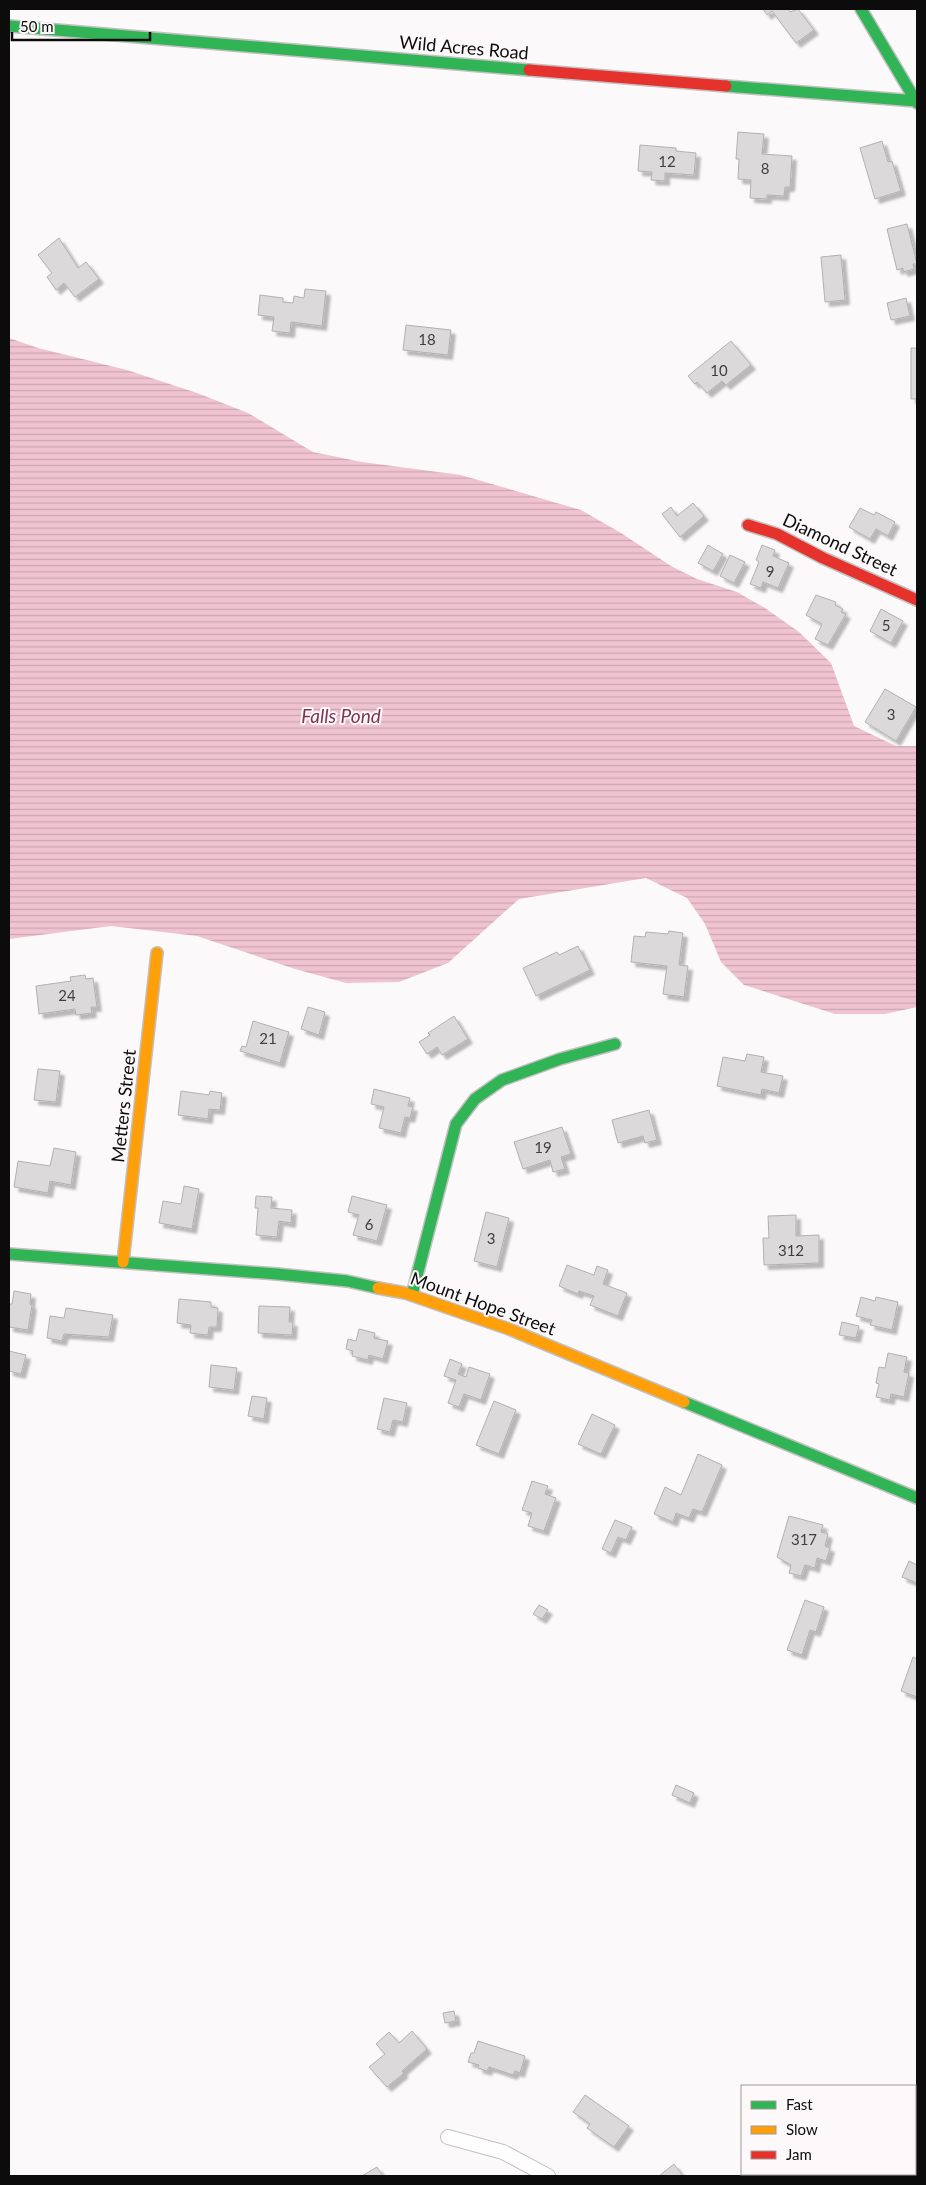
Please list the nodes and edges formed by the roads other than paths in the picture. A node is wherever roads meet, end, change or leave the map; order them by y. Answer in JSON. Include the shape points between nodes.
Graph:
{"nodes":[{"id":1,"x":861,"y":9,"type":"edge"},
{"id":2,"x":9,"y":26,"type":"edge"},
{"id":3,"x":917,"y":102,"type":"edge"},
{"id":4,"x":748,"y":524,"type":"dead end"},
{"id":5,"x":917,"y":600,"type":"edge"},
{"id":6,"x":157,"y":953,"type":"dead end"},
{"id":7,"x":615,"y":1044,"type":"dead end"},
{"id":8,"x":9,"y":1254,"type":"edge"},
{"id":9,"x":123,"y":1262,"type":"junction"},
{"id":10,"x":412,"y":1295,"type":"junction"},
{"id":11,"x":917,"y":1498,"type":"edge"},
{"id":12,"x":448,"y":2137,"type":"dead end"},
{"id":13,"x":542,"y":2175,"type":"edge"}],
"edges":[{"from":1,"to":3,"type":"street"},
{"from":2,"to":3,"type":"street","name":"Wild Acres Road"},
{"from":4,"to":5,"type":"street","name":"Diamond Street","via":[[777,534]]},
{"from":6,"to":9,"type":"street","name":"Metters Street"},
{"from":7,"to":10,"type":"street","via":[[502,1080],[474,1099],[456,1124]]},
{"from":8,"to":9,"type":"street","name":"Mount Hope Street"},
{"from":9,"to":10,"type":"street","name":"Mount Hope Street","via":[[347,1281]]},
{"from":10,"to":11,"type":"street","name":"Mount Hope Street","via":[[509,1329]]},
{"from":12,"to":13,"type":"street","via":[[503,2152]]}]}
